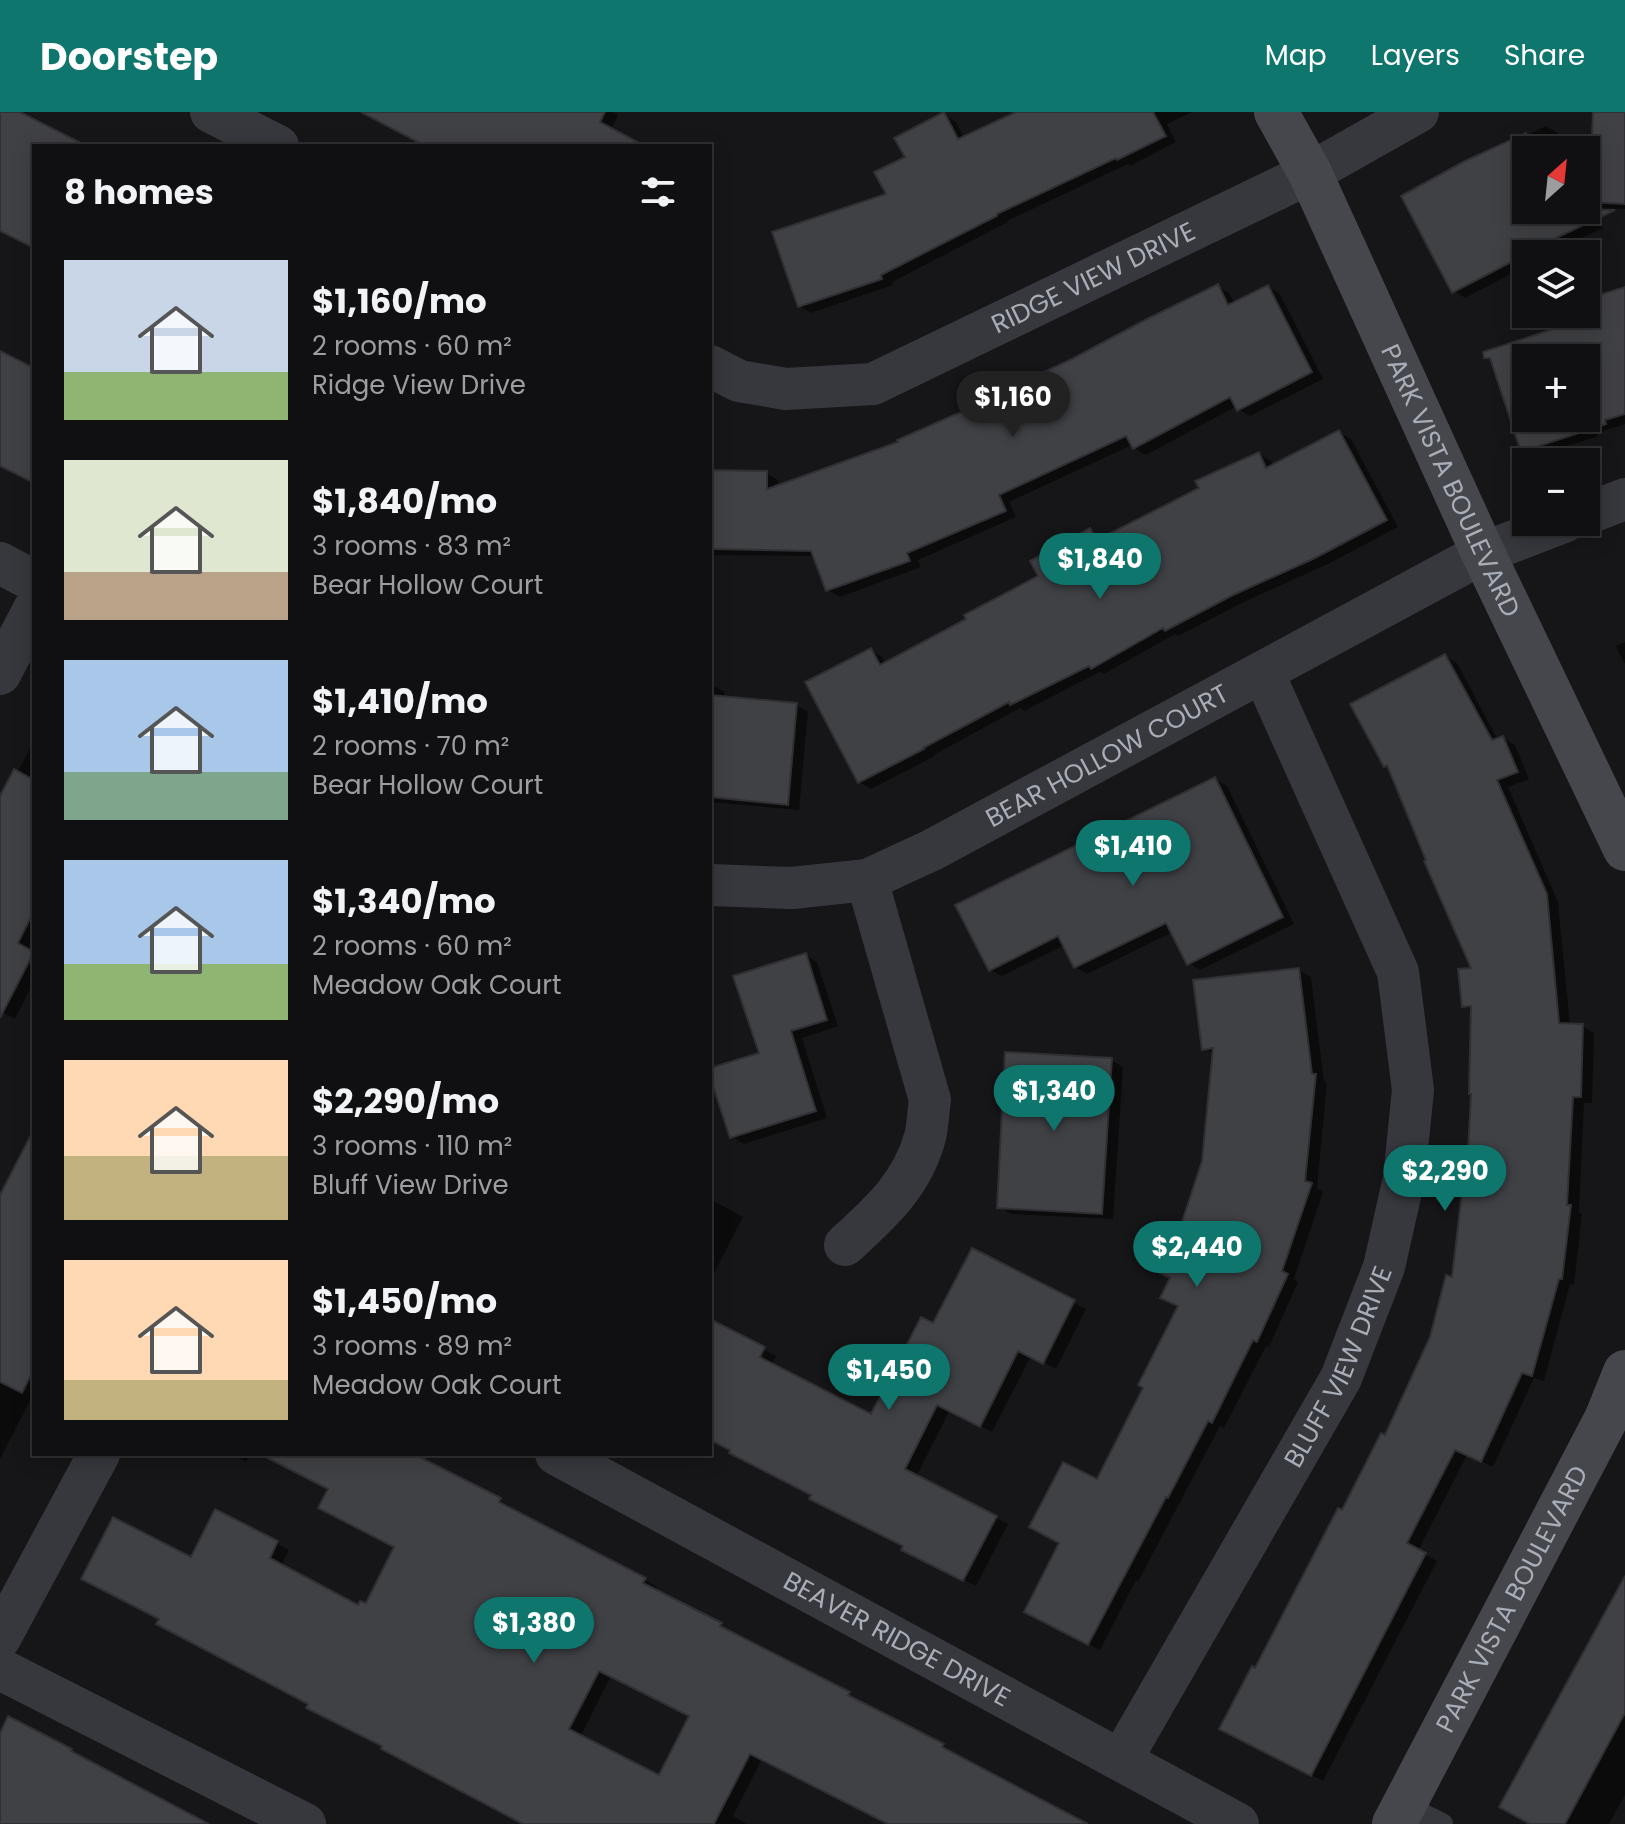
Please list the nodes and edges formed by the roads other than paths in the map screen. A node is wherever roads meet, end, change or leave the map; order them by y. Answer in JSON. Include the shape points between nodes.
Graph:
{"nodes":[{"id":1,"x":211,"y":112,"type":"edge"},
{"id":2,"x":1276,"y":112,"type":"edge"},
{"id":3,"x":1418,"y":112,"type":"edge"},
{"id":4,"x":274,"y":144,"type":"edge"},
{"id":5,"x":1310,"y":173,"type":"junction"},
{"id":6,"x":712,"y":367,"type":"edge"},
{"id":7,"x":1625,"y":499,"type":"edge"},
{"id":8,"x":1600,"y":509,"type":"edge"},
{"id":9,"x":1527,"y":536,"type":"edge"},
{"id":10,"x":1483,"y":553,"type":"junction"},
{"id":11,"x":0,"y":563,"type":"edge"},
{"id":12,"x":32,"y":580,"type":"edge"},
{"id":13,"x":32,"y":613,"type":"edge"},
{"id":14,"x":1263,"y":672,"type":"junction"},
{"id":15,"x":0,"y":674,"type":"edge"},
{"id":16,"x":1625,"y":849,"type":"edge"},
{"id":17,"x":867,"y":880,"type":"junction"},
{"id":18,"x":712,"y":885,"type":"edge"},
{"id":19,"x":845,"y":1245,"type":"dead end"},
{"id":20,"x":1625,"y":1372,"type":"edge"},
{"id":21,"x":98,"y":1456,"type":"edge"},
{"id":22,"x":560,"y":1456,"type":"edge"},
{"id":23,"x":0,"y":1638,"type":"edge"},
{"id":24,"x":0,"y":1669,"type":"edge"},
{"id":25,"x":1121,"y":1760,"type":"junction"},
{"id":26,"x":1414,"y":1818,"type":"edge"},
{"id":27,"x":305,"y":1824,"type":"edge"},
{"id":28,"x":1238,"y":1824,"type":"edge"}],
"edges":[{"from":1,"to":4,"type":"street"},
{"from":2,"to":5,"type":"street","name":"PARK VISTA BOULEVARD"},
{"from":3,"to":5,"type":"street","name":"RIDGE VIEW DRIVE"},
{"from":5,"to":6,"type":"street","name":"RIDGE VIEW DRIVE","via":[[873,384],[786,389],[739,381]]},
{"from":5,"to":10,"type":"street","name":"PARK VISTA BOULEVARD"},
{"from":7,"to":8,"type":"street"},
{"from":9,"to":10,"type":"street","name":"BEAR HOLLOW COURT"},
{"from":10,"to":14,"type":"street","name":"BEAR HOLLOW COURT"},
{"from":10,"to":16,"type":"street","name":"PARK VISTA BOULEVARD"},
{"from":11,"to":12,"type":"street"},
{"from":13,"to":15,"type":"street"},
{"from":14,"to":17,"type":"street","name":"BEAR HOLLOW COURT"},
{"from":14,"to":25,"type":"street","name":"BLUFF VIEW DRIVE","via":[[1398,972],[1413,1090],[1404,1178],[1384,1267],[1341,1378]]},
{"from":17,"to":18,"type":"street","name":"BEAR HOLLOW COURT","via":[[792,888]]},
{"from":17,"to":19,"type":"street","via":[[930,1100],[925,1136],[907,1180]]},
{"from":20,"to":26,"type":"street","name":"PARK VISTA BOULEVARD"},
{"from":21,"to":23,"type":"street"},
{"from":22,"to":25,"type":"street","name":"BEAVER RIDGE DRIVE"},
{"from":24,"to":27,"type":"street"},
{"from":25,"to":28,"type":"street","name":"BEAVER RIDGE DRIVE"}]}
